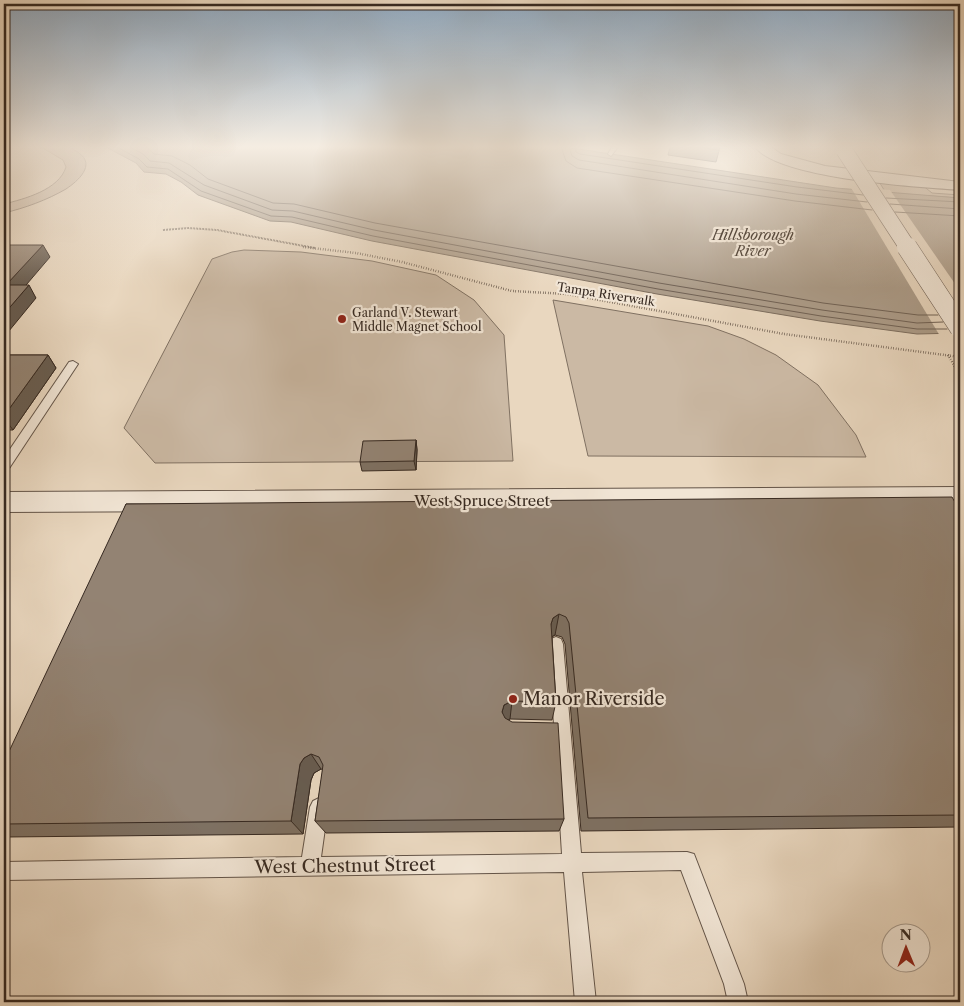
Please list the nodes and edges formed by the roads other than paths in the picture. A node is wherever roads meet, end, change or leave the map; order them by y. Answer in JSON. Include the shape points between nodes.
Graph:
{"nodes":[{"id":1,"x":873,"y":194,"type":"edge"},
{"id":2,"x":960,"y":328,"type":"edge"},
{"id":3,"x":73,"y":364,"type":"dead end"},
{"id":4,"x":4,"y":467,"type":"edge"},
{"id":5,"x":960,"y":497,"type":"edge"},
{"id":6,"x":4,"y":502,"type":"edge"},
{"id":7,"x":556,"y":644,"type":"edge"},
{"id":8,"x":545,"y":730,"type":"edge"},
{"id":9,"x":563,"y":730,"type":"junction"},
{"id":10,"x":321,"y":788,"type":"edge"},
{"id":11,"x":572,"y":863,"type":"junction"},
{"id":12,"x":310,"y":866,"type":"junction"},
{"id":13,"x":4,"y":870,"type":"edge"},
{"id":14,"x":586,"y":1002,"type":"edge"},
{"id":15,"x":738,"y":1002,"type":"edge"}],
"edges":[{"from":1,"to":2,"type":"street","bridge":true},
{"from":3,"to":4,"type":"lane"},
{"from":5,"to":6,"type":"street","name":"West Spruce Street","via":[[141,510]]},
{"from":7,"to":9,"type":"lane"},
{"from":8,"to":9,"type":"lane"},
{"from":9,"to":11,"type":"lane"},
{"from":10,"to":12,"type":"lane"},
{"from":11,"to":12,"type":"lane","name":"West Chestnut Street"},
{"from":11,"to":14,"type":"lane"},
{"from":11,"to":15,"type":"lane","name":"West Chestnut Street","via":[[687,861]]},
{"from":12,"to":13,"type":"lane","name":"West Chestnut Street"}]}
